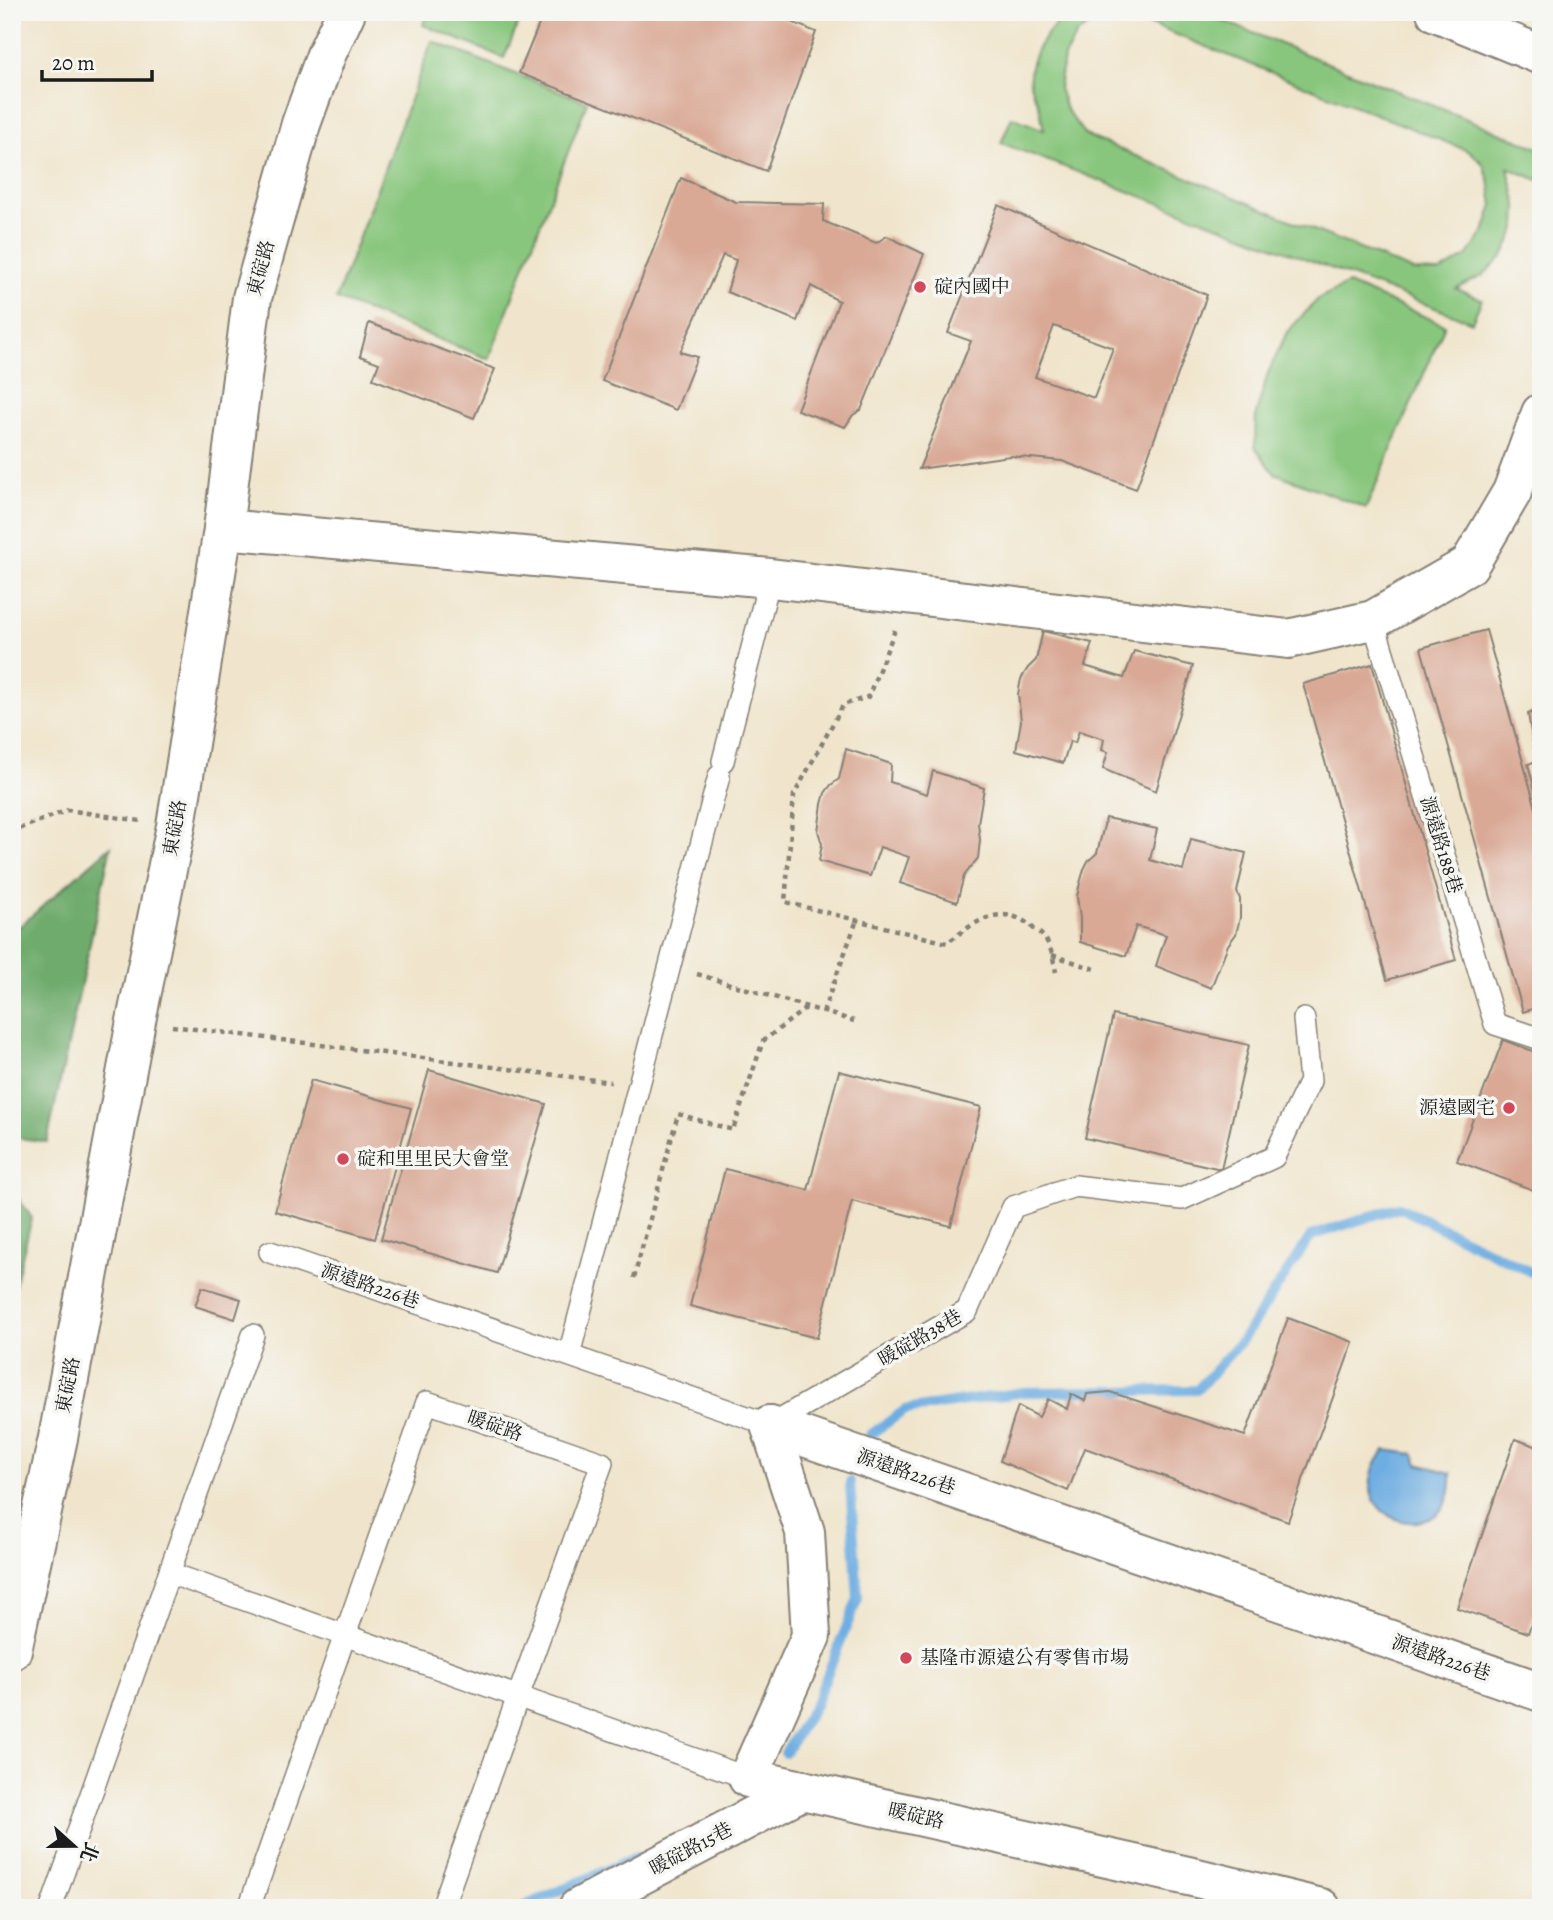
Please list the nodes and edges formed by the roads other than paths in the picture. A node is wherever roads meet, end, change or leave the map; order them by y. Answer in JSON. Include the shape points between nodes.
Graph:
{"nodes":[{"id":1,"x":346,"y":12,"type":"edge"},
{"id":2,"x":1436,"y":12,"type":"edge"},
{"id":3,"x":1541,"y":55,"type":"edge"},
{"id":4,"x":1541,"y":413,"type":"edge"},
{"id":5,"x":223,"y":529,"type":"junction"},
{"id":6,"x":771,"y":578,"type":"junction"},
{"id":7,"x":1373,"y":620,"type":"junction"},
{"id":8,"x":1304,"y":1019,"type":"dead end"},
{"id":9,"x":1541,"y":1039,"type":"edge"},
{"id":10,"x":270,"y":1252,"type":"dead end"},
{"id":11,"x":253,"y":1335,"type":"dead end"},
{"id":12,"x":569,"y":1355,"type":"junction"},
{"id":13,"x":770,"y":1425,"type":"junction"},
{"id":14,"x":169,"y":1573,"type":"junction"},
{"id":15,"x":345,"y":1636,"type":"junction"},
{"id":16,"x":12,"y":1650,"type":"edge"},
{"id":17,"x":1541,"y":1692,"type":"edge"},
{"id":18,"x":518,"y":1696,"type":"junction"},
{"id":19,"x":748,"y":1778,"type":"junction"},
{"id":20,"x":803,"y":1790,"type":"junction"},
{"id":21,"x":51,"y":1908,"type":"edge"},
{"id":22,"x":249,"y":1908,"type":"edge"},
{"id":23,"x":442,"y":1908,"type":"edge"},
{"id":24,"x":579,"y":1908,"type":"edge"},
{"id":25,"x":1321,"y":1908,"type":"edge"}],
"edges":[{"from":1,"to":5,"type":"street","name":"東碇路","via":[[301,124],[252,298]]},
{"from":2,"to":3,"type":"street"},
{"from":4,"to":7,"type":"street","via":[[1512,492],[1469,565]]},
{"from":5,"to":6,"type":"street"},
{"from":5,"to":16,"type":"street","name":"東碇路","via":[[176,826],[58,1438]]},
{"from":6,"to":7,"type":"street","via":[[1288,639]]},
{"from":6,"to":12,"type":"lane"},
{"from":7,"to":9,"type":"lane","name":"源遠路188巷","via":[[1495,1024]]},
{"from":8,"to":13,"type":"lane","name":"暖碇路38巷","via":[[1310,1081],[1274,1157],[1182,1199],[1075,1186],[1013,1208],[967,1311]]},
{"from":10,"to":12,"type":"lane","name":"源遠路226巷"},
{"from":11,"to":14,"type":"lane"},
{"from":12,"to":13,"type":"lane","name":"源遠路226巷"},
{"from":13,"to":17,"type":"street","name":"源遠路226巷"},
{"from":13,"to":19,"type":"street","via":[[805,1532],[811,1636]]},
{"from":14,"to":15,"type":"lane","name":"暖碇路"},
{"from":14,"to":21,"type":"lane"},
{"from":15,"to":18,"type":"lane","name":"暖碇路"},
{"from":15,"to":18,"type":"lane","name":"暖碇路","via":[[428,1402],[602,1462]]},
{"from":15,"to":22,"type":"lane","name":"暖碇路"},
{"from":18,"to":19,"type":"lane","name":"暖碇路"},
{"from":18,"to":23,"type":"lane","name":"暖碇路"},
{"from":19,"to":20,"type":"street","name":"暖碇路"},
{"from":20,"to":24,"type":"street","name":"暖碇路15巷"},
{"from":20,"to":25,"type":"street","name":"暖碇路"}]}
